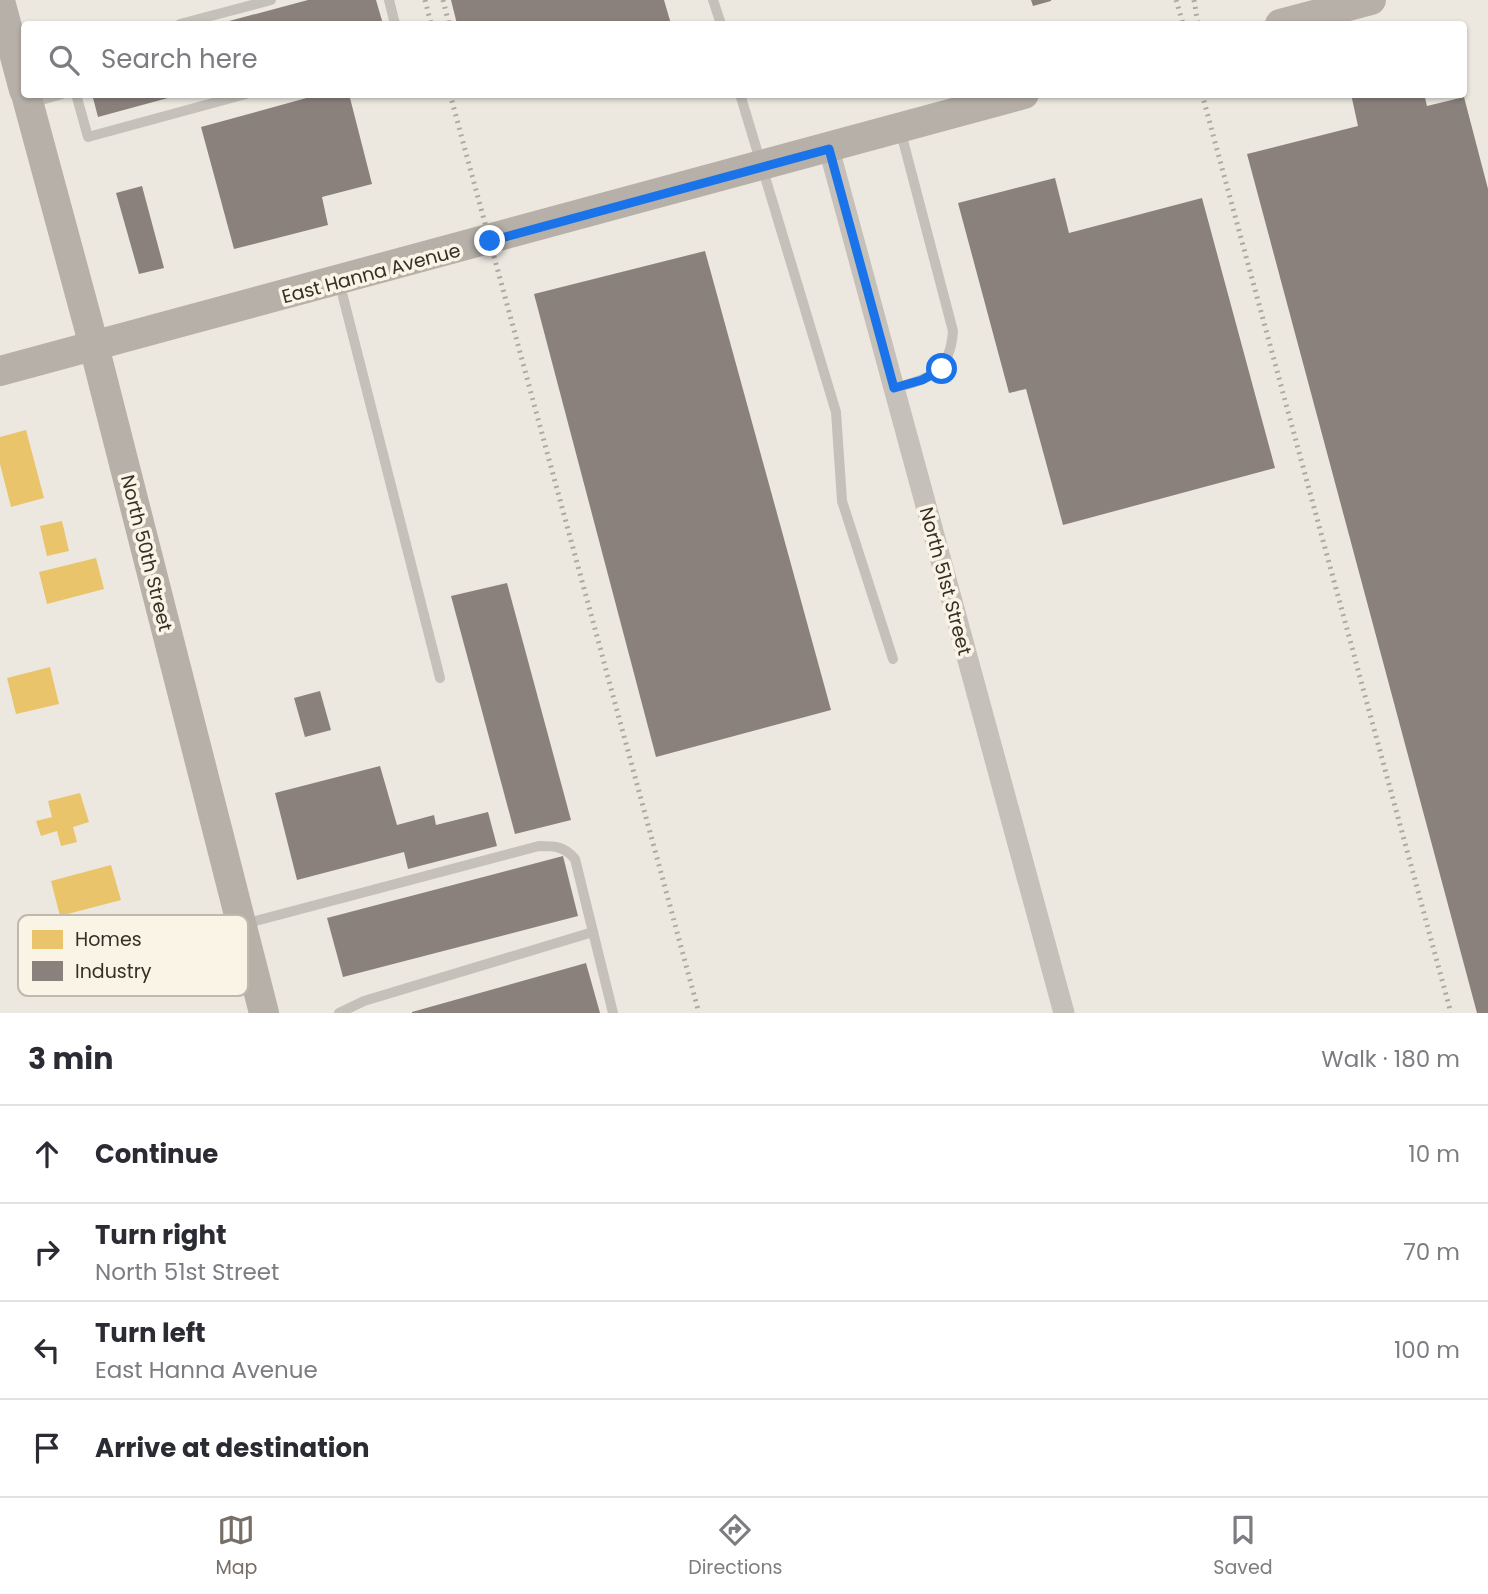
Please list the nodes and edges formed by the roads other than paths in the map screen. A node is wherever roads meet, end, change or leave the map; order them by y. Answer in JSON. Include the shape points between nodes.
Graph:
{"nodes":[{"id":1,"x":271,"y":0,"type":"edge"},
{"id":2,"x":389,"y":0,"type":"edge"},
{"id":3,"x":713,"y":0,"type":"edge"},
{"id":4,"x":1371,"y":0,"type":"edge"},
{"id":5,"x":0,"y":1,"type":"edge"},
{"id":6,"x":191,"y":21,"type":"edge"},
{"id":7,"x":394,"y":21,"type":"edge"},
{"id":8,"x":719,"y":21,"type":"edge"},
{"id":9,"x":1291,"y":21,"type":"edge"},
{"id":10,"x":21,"y":78,"type":"edge"},
{"id":11,"x":27,"y":98,"type":"edge"},
{"id":12,"x":76,"y":98,"type":"edge"},
{"id":13,"x":231,"y":98,"type":"edge"},
{"id":14,"x":741,"y":98,"type":"edge"},
{"id":15,"x":1010,"y":98,"type":"edge"},
{"id":16,"x":900,"y":129,"type":"junction"},
{"id":17,"x":829,"y":149,"type":"junction"},
{"id":18,"x":762,"y":167,"type":"junction"},
{"id":19,"x":339,"y":281,"type":"junction"},
{"id":20,"x":94,"y":345,"type":"junction"},
{"id":21,"x":0,"y":371,"type":"edge"},
{"id":22,"x":894,"y":388,"type":"junction"},
{"id":23,"x":893,"y":659,"type":"dead end"},
{"id":24,"x":440,"y":678,"type":"dead end"},
{"id":25,"x":239,"y":915,"type":"edge"},
{"id":26,"x":248,"y":923,"type":"edge"},
{"id":27,"x":593,"y":932,"type":"junction"},
{"id":28,"x":248,"y":949,"type":"edge"},
{"id":29,"x":264,"y":1013,"type":"edge"},
{"id":30,"x":339,"y":1013,"type":"edge"},
{"id":31,"x":613,"y":1013,"type":"edge"},
{"id":32,"x":1064,"y":1013,"type":"edge"}],
"edges":[{"from":1,"to":6,"type":"lane"},
{"from":2,"to":7,"type":"lane"},
{"from":3,"to":8,"type":"lane"},
{"from":4,"to":9,"type":"street"},
{"from":5,"to":10,"type":"street","name":"North 50th Street"},
{"from":11,"to":20,"type":"street","name":"North 50th Street"},
{"from":12,"to":13,"type":"lane","via":[[88,137]]},
{"from":14,"to":18,"type":"lane"},
{"from":15,"to":16,"type":"street","name":"East Hanna Avenue"},
{"from":16,"to":17,"type":"street","name":"East Hanna Avenue"},
{"from":16,"to":22,"type":"lane","via":[[953,331],[951,351],[942,369]]},
{"from":17,"to":18,"type":"street","name":"East Hanna Avenue"},
{"from":17,"to":22,"type":"street","name":"North 51st Street"},
{"from":18,"to":19,"type":"street","name":"East Hanna Avenue"},
{"from":18,"to":23,"type":"lane","via":[[835,412],[842,501]]},
{"from":19,"to":20,"type":"street","name":"East Hanna Avenue"},
{"from":19,"to":24,"type":"lane"},
{"from":20,"to":21,"type":"street","name":"East Hanna Avenue"},
{"from":20,"to":25,"type":"street","name":"North 50th Street"},
{"from":22,"to":32,"type":"street","name":"North 51st Street"},
{"from":26,"to":27,"type":"lane","via":[[539,846],[557,846],[575,859]]},
{"from":27,"to":30,"type":"lane","via":[[364,1001]]},
{"from":27,"to":31,"type":"lane"},
{"from":28,"to":29,"type":"street","name":"North 50th Street"}]}
